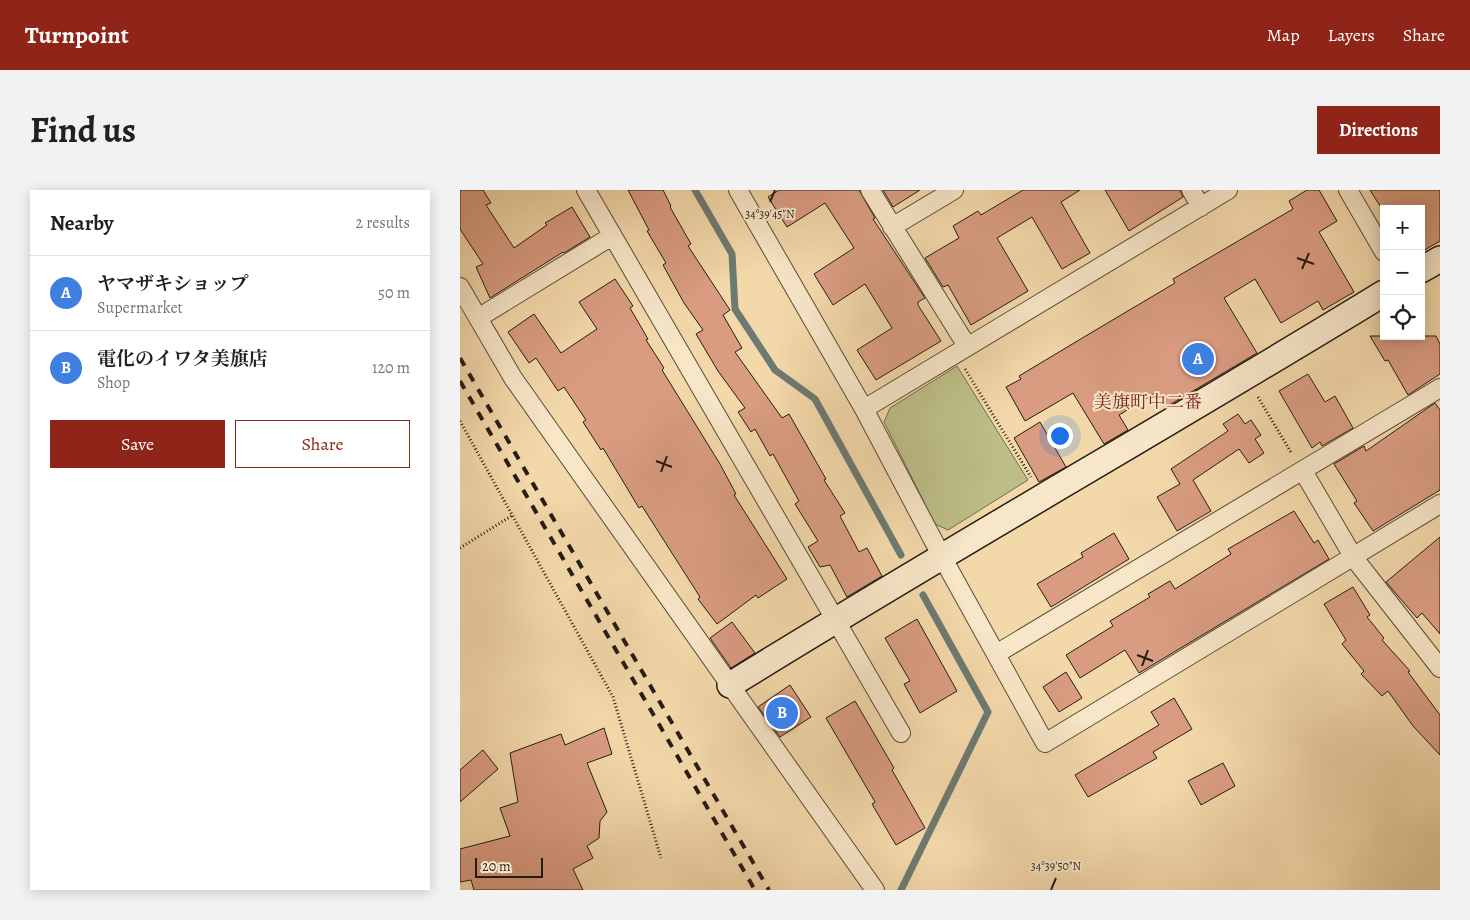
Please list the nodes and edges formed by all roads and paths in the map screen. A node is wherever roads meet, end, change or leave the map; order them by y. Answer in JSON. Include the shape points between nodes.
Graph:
{"nodes":[{"id":1,"x":586,"y":190,"type":"edge"},
{"id":2,"x":738,"y":190,"type":"edge"},
{"id":3,"x":870,"y":190,"type":"edge"},
{"id":4,"x":954,"y":190,"type":"edge"},
{"id":5,"x":1190,"y":190,"type":"edge"},
{"id":6,"x":1228,"y":190,"type":"edge"},
{"id":7,"x":1348,"y":190,"type":"edge"},
{"id":8,"x":1200,"y":207,"type":"junction"},
{"id":9,"x":892,"y":227,"type":"junction"},
{"id":10,"x":612,"y":236,"type":"junction"},
{"id":11,"x":1383,"y":250,"type":"edge"},
{"id":12,"x":1440,"y":259,"type":"edge"},
{"id":13,"x":1425,"y":268,"type":"edge"},
{"id":14,"x":460,"y":287,"type":"edge"},
{"id":15,"x":1381,"y":295,"type":"edge"},
{"id":16,"x":478,"y":318,"type":"junction"},
{"id":17,"x":961,"y":350,"type":"junction"},
{"id":18,"x":1246,"y":377,"type":"junction"},
{"id":19,"x":1440,"y":388,"type":"edge"},
{"id":20,"x":864,"y":409,"type":"junction"},
{"id":21,"x":460,"y":421,"type":"edge"},
{"id":22,"x":1303,"y":471,"type":"junction"},
{"id":23,"x":1034,"y":481,"type":"dead end"},
{"id":24,"x":1440,"y":504,"type":"edge"},
{"id":25,"x":513,"y":515,"type":"junction"},
{"id":26,"x":460,"y":548,"type":"edge"},
{"id":27,"x":941,"y":556,"type":"junction"},
{"id":28,"x":1354,"y":558,"type":"junction"},
{"id":29,"x":836,"y":619,"type":"junction"},
{"id":30,"x":996,"y":654,"type":"junction"},
{"id":31,"x":1440,"y":668,"type":"edge"},
{"id":32,"x":730,"y":685,"type":"junction"},
{"id":33,"x":901,"y":733,"type":"dead end"},
{"id":34,"x":661,"y":858,"type":"dead end"},
{"id":35,"x":875,"y":890,"type":"edge"}],
"edges":[{"from":1,"to":10,"type":"street"},
{"from":2,"to":20,"type":"street"},
{"from":3,"to":9,"type":"street"},
{"from":4,"to":9,"type":"street"},
{"from":5,"to":8,"type":"street"},
{"from":6,"to":8,"type":"street"},
{"from":7,"to":11,"type":"street"},
{"from":8,"to":17,"type":"street"},
{"from":9,"to":17,"type":"street"},
{"from":10,"to":16,"type":"street"},
{"from":10,"to":29,"type":"street"},
{"from":12,"to":13,"type":"street"},
{"from":14,"to":16,"type":"street"},
{"from":15,"to":18,"type":"street"},
{"from":16,"to":32,"type":"street","via":[[513,378]]},
{"from":17,"to":20,"type":"street"},
{"from":17,"to":23,"type":"path"},
{"from":18,"to":22,"type":"path"},
{"from":18,"to":27,"type":"street"},
{"from":19,"to":22,"type":"street"},
{"from":20,"to":27,"type":"street"},
{"from":21,"to":25,"type":"path"},
{"from":22,"to":28,"type":"street"},
{"from":22,"to":30,"type":"street"},
{"from":24,"to":28,"type":"street"},
{"from":25,"to":26,"type":"path"},
{"from":25,"to":34,"type":"path","via":[[613,697]]},
{"from":27,"to":29,"type":"street"},
{"from":27,"to":30,"type":"street"},
{"from":28,"to":30,"type":"street","via":[[1045,743]]},
{"from":28,"to":31,"type":"street"},
{"from":29,"to":32,"type":"street"},
{"from":29,"to":33,"type":"street"},
{"from":32,"to":35,"type":"street"}]}
